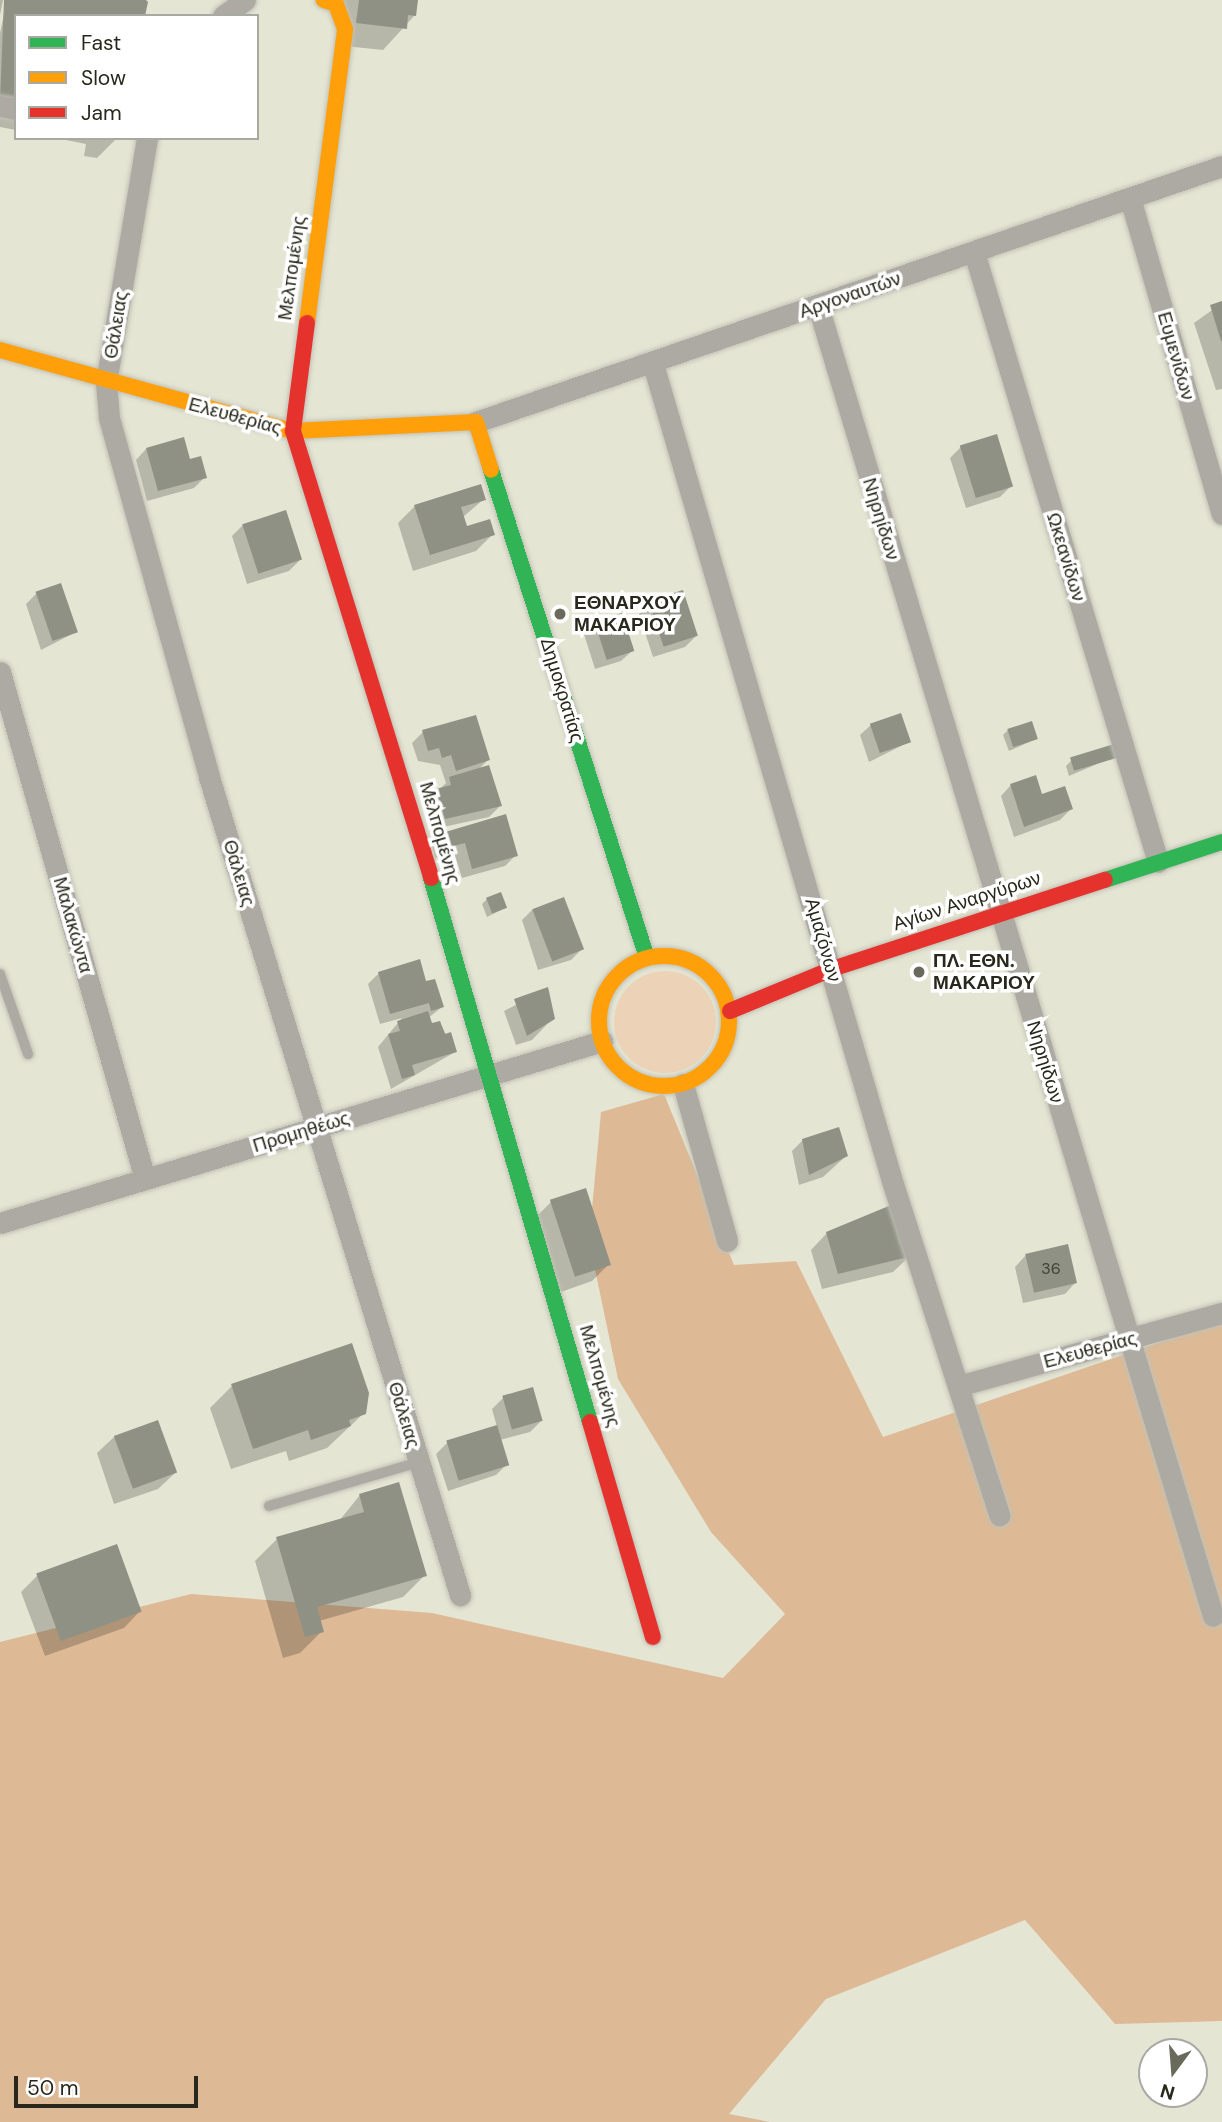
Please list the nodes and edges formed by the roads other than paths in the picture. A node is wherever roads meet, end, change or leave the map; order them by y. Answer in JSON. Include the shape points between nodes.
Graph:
{"nodes":[{"id":1,"x":245,"y":0,"type":"edge"},
{"id":2,"x":324,"y":0,"type":"edge"},
{"id":3,"x":226,"y":14,"type":"edge"},
{"id":4,"x":147,"y":140,"type":"edge"},
{"id":5,"x":1222,"y":166,"type":"edge"},
{"id":6,"x":1130,"y":198,"type":"junction"},
{"id":7,"x":974,"y":252,"type":"junction"},
{"id":8,"x":818,"y":306,"type":"junction"},
{"id":9,"x":0,"y":350,"type":"edge"},
{"id":10,"x":653,"y":363,"type":"junction"},
{"id":11,"x":106,"y":383,"type":"junction"},
{"id":12,"x":477,"y":422,"type":"junction"},
{"id":13,"x":293,"y":431,"type":"junction"},
{"id":14,"x":1222,"y":514,"type":"edge"},
{"id":15,"x":0,"y":672,"type":"edge"},
{"id":16,"x":1222,"y":842,"type":"edge"},
{"id":17,"x":1158,"y":862,"type":"junction"},
{"id":18,"x":998,"y":913,"type":"junction"},
{"id":19,"x":647,"y":958,"type":"junction"},
{"id":20,"x":832,"y":969,"type":"junction"},
{"id":21,"x":0,"y":974,"type":"edge"},
{"id":22,"x":730,"y":1011,"type":"junction"},
{"id":23,"x":602,"y":1041,"type":"junction"},
{"id":24,"x":28,"y":1054,"type":"dead end"},
{"id":25,"x":486,"y":1076,"type":"junction"},
{"id":26,"x":683,"y":1084,"type":"junction"},
{"id":27,"x":317,"y":1127,"type":"junction"},
{"id":28,"x":145,"y":1179,"type":"junction"},
{"id":29,"x":0,"y":1223,"type":"edge"},
{"id":30,"x":727,"y":1241,"type":"dead end"},
{"id":31,"x":1222,"y":1313,"type":"edge"},
{"id":32,"x":1129,"y":1339,"type":"junction"},
{"id":33,"x":958,"y":1386,"type":"junction"},
{"id":34,"x":419,"y":1462,"type":"junction"},
{"id":35,"x":269,"y":1506,"type":"dead end"},
{"id":36,"x":999,"y":1516,"type":"dead end"},
{"id":37,"x":460,"y":1595,"type":"dead end"},
{"id":38,"x":1213,"y":1616,"type":"dead end"},
{"id":39,"x":653,"y":1637,"type":"dead end"}],
"edges":[{"from":1,"to":3,"type":"street"},
{"from":2,"to":13,"type":"street","name":"Μελπομένης","via":[[336,4],[345,29]]},
{"from":4,"to":11,"type":"street","name":"Θάλειας"},
{"from":5,"to":6,"type":"street","name":"Αργοναυτών"},
{"from":6,"to":7,"type":"street","name":"Αργοναυτών"},
{"from":6,"to":14,"type":"street","name":"Ευμενίδων"},
{"from":7,"to":8,"type":"street","name":"Αργοναυτών"},
{"from":7,"to":17,"type":"street","name":"Ωκεανίδων"},
{"from":8,"to":10,"type":"street","name":"Αργοναυτών"},
{"from":8,"to":18,"type":"street","name":"Νηρηίδων"},
{"from":9,"to":11,"type":"street","name":"Ελευθερίας"},
{"from":10,"to":12,"type":"street","name":"Αργοναυτών"},
{"from":10,"to":20,"type":"street","name":"Αμαζόνων"},
{"from":11,"to":13,"type":"street","name":"Ελευθερίας"},
{"from":11,"to":27,"type":"street","name":"Θάλειας","via":[[109,418],[209,777]]},
{"from":12,"to":13,"type":"street","name":"Ελευθερίας"},
{"from":12,"to":19,"type":"street","name":"Δημοκρατίας"},
{"from":13,"to":25,"type":"street","name":"Μελπομένης","via":[[396,757]]},
{"from":15,"to":28,"type":"street","name":"Μαλακώντα"},
{"from":16,"to":17,"type":"street","name":"Αγίων Αναργύρων"},
{"from":17,"to":18,"type":"street","name":"Αγίων Αναργύρων"},
{"from":18,"to":20,"type":"street","name":"Αγίων Αναργύρων"},
{"from":18,"to":32,"type":"street","name":"Νηρηίδων"},
{"from":19,"to":22,"type":"street","via":[[692,961],[723,991]]},
{"from":19,"to":23,"type":"street","via":[[621,972],[603,998]]},
{"from":20,"to":22,"type":"street","name":"Αγίων Αναργύρων"},
{"from":20,"to":33,"type":"street","name":"Αμαζόνων"},
{"from":21,"to":24,"type":"lane"},
{"from":22,"to":26,"type":"street","via":[[721,1055]]},
{"from":23,"to":25,"type":"street","name":"Προμηθέως"},
{"from":23,"to":26,"type":"street","via":[[627,1075],[647,1085]]},
{"from":25,"to":27,"type":"street","name":"Προμηθέως"},
{"from":25,"to":39,"type":"street","name":"Μελπομένης"},
{"from":26,"to":30,"type":"street"},
{"from":27,"to":28,"type":"street","name":"Προμηθέως"},
{"from":27,"to":34,"type":"street","name":"Θάλειας"},
{"from":28,"to":29,"type":"street","name":"Προμηθέως"},
{"from":31,"to":32,"type":"street","name":"Ελευθερίας"},
{"from":32,"to":33,"type":"street","name":"Ελευθερίας"},
{"from":32,"to":38,"type":"street","name":"Νηρηίδων"},
{"from":33,"to":36,"type":"street","name":"Αμαζόνων"},
{"from":34,"to":35,"type":"lane"},
{"from":34,"to":37,"type":"street","name":"Θάλειας"}]}
